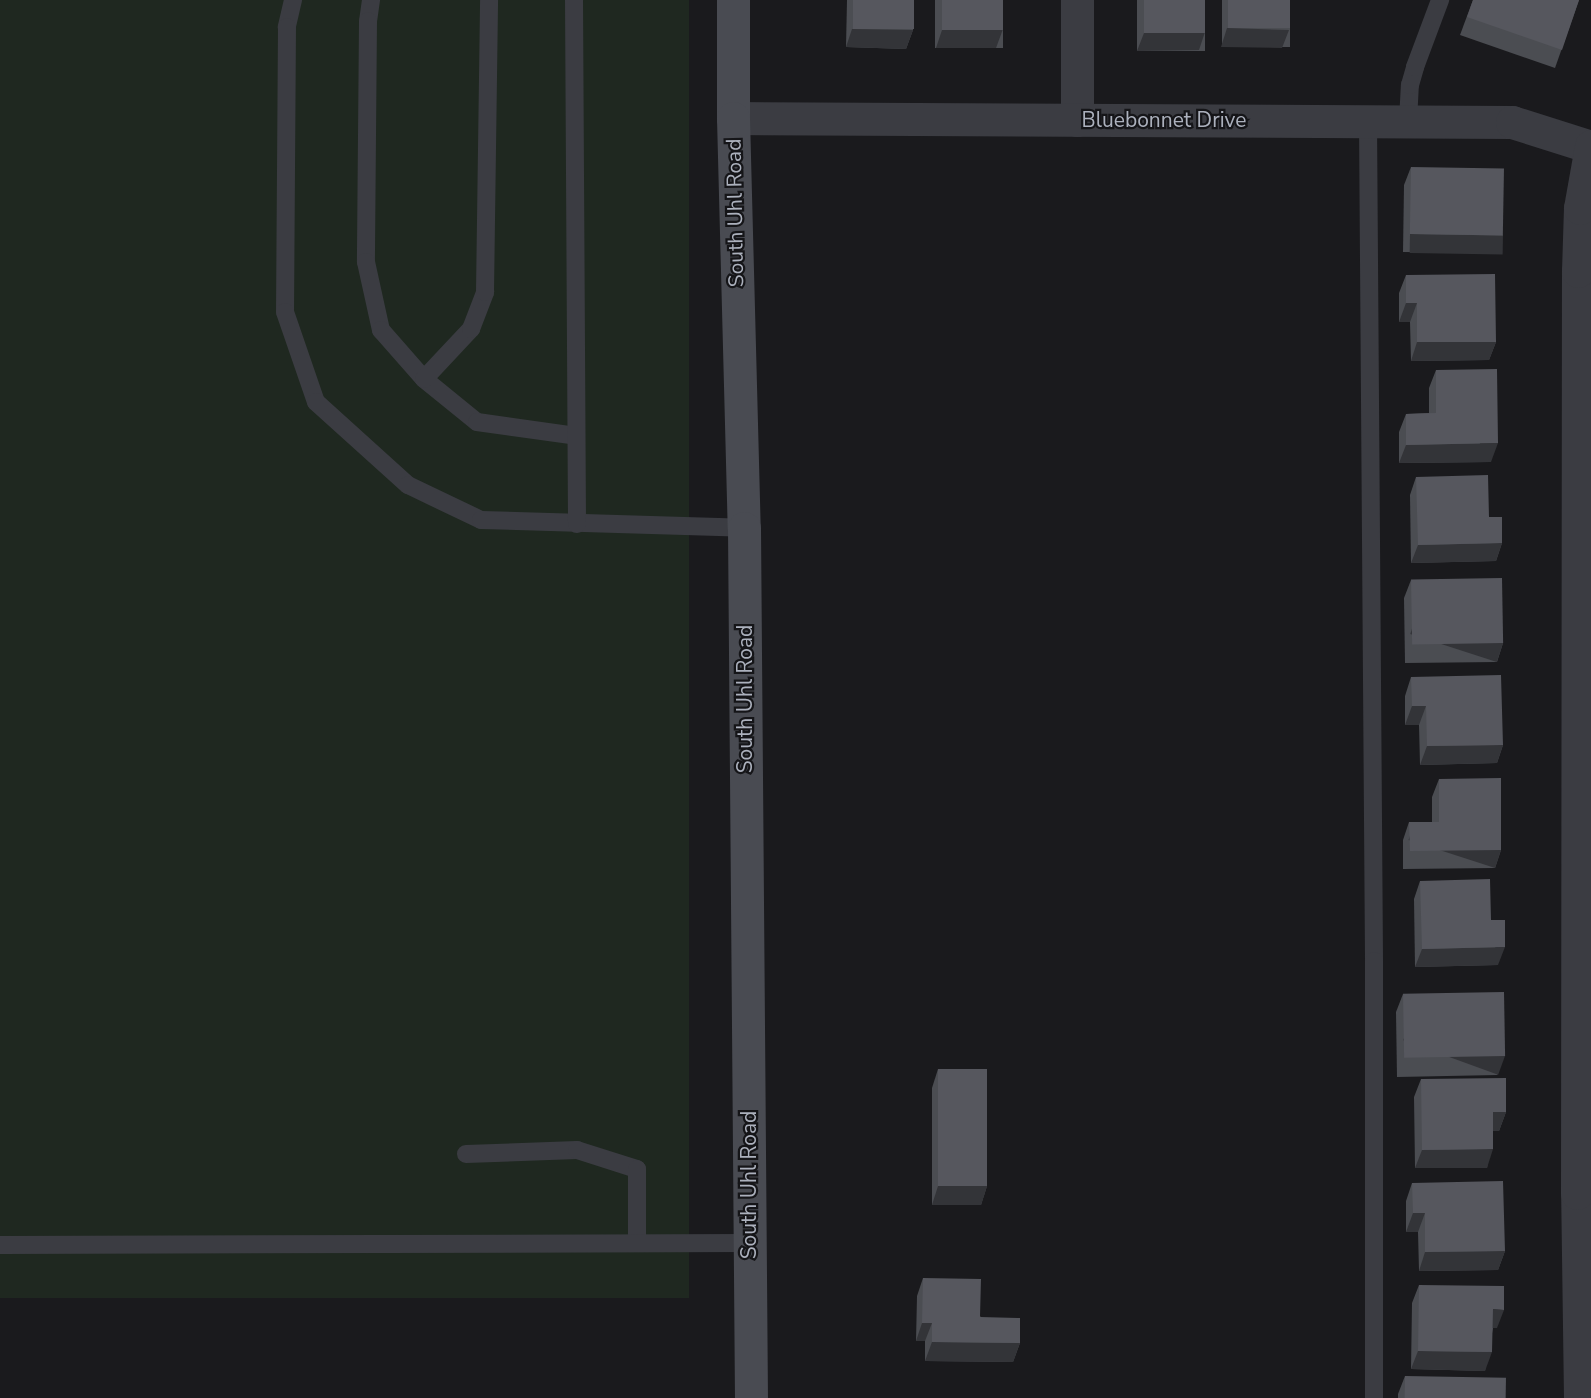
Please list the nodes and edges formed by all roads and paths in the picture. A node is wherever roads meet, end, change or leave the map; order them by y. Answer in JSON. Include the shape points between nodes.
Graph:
{"nodes":[{"id":1,"x":293,"y":0,"type":"edge"},
{"id":2,"x":371,"y":0,"type":"edge"},
{"id":3,"x":489,"y":0,"type":"edge"},
{"id":4,"x":574,"y":0,"type":"edge"},
{"id":5,"x":733,"y":0,"type":"edge"},
{"id":6,"x":1077,"y":0,"type":"edge"},
{"id":7,"x":1440,"y":0,"type":"edge"},
{"id":8,"x":733,"y":118,"type":"junction"},
{"id":9,"x":1077,"y":120,"type":"junction"},
{"id":10,"x":1368,"y":121,"type":"junction"},
{"id":11,"x":1408,"y":121,"type":"junction"},
{"id":12,"x":1591,"y":146,"type":"edge"},
{"id":13,"x":424,"y":379,"type":"junction"},
{"id":14,"x":576,"y":436,"type":"junction"},
{"id":15,"x":577,"y":524,"type":"junction"},
{"id":16,"x":744,"y":528,"type":"junction"},
{"id":17,"x":1584,"y":765,"type":"edge"},
{"id":18,"x":1584,"y":980,"type":"edge"},
{"id":19,"x":466,"y":1154,"type":"dead end"},
{"id":20,"x":1584,"y":1194,"type":"edge"},
{"id":21,"x":749,"y":1243,"type":"junction"},
{"id":22,"x":637,"y":1244,"type":"junction"},
{"id":23,"x":0,"y":1245,"type":"edge"},
{"id":24,"x":751,"y":1398,"type":"edge"},
{"id":25,"x":1374,"y":1398,"type":"edge"},
{"id":26,"x":1580,"y":1398,"type":"edge"}],
"edges":[{"from":1,"to":15,"type":"lane","via":[[287,27],[285,312],[316,402],[408,485],[481,520]]},
{"from":2,"to":13,"type":"lane","via":[[366,262],[381,330]]},
{"from":3,"to":13,"type":"lane","via":[[485,292],[471,328]]},
{"from":4,"to":14,"type":"lane"},
{"from":5,"to":8,"type":"main road","name":"South Uhl Road"},
{"from":6,"to":9,"type":"street"},
{"from":7,"to":11,"type":"lane","via":[[1415,67]]},
{"from":8,"to":9,"type":"street","name":"Bluebonnet Drive"},
{"from":8,"to":16,"type":"main road","name":"South Uhl Road"},
{"from":9,"to":10,"type":"street","name":"Bluebonnet Drive"},
{"from":10,"to":11,"type":"street","name":"Bluebonnet Drive"},
{"from":10,"to":25,"type":"lane"},
{"from":11,"to":12,"type":"street","name":"Bluebonnet Drive","via":[[1512,122]]},
{"from":12,"to":17,"type":"street","via":[[1580,208],[1578,271]]},
{"from":13,"to":14,"type":"lane","via":[[477,422]]},
{"from":14,"to":15,"type":"lane"},
{"from":15,"to":16,"type":"lane"},
{"from":16,"to":21,"type":"main road","name":"South Uhl Road"},
{"from":17,"to":18,"type":"street"},
{"from":18,"to":20,"type":"street"},
{"from":19,"to":22,"type":"lane","via":[[577,1150],[637,1169]]},
{"from":20,"to":26,"type":"street"},
{"from":21,"to":22,"type":"lane"},
{"from":21,"to":24,"type":"main road","name":"South Uhl Road"},
{"from":22,"to":23,"type":"lane"}]}
